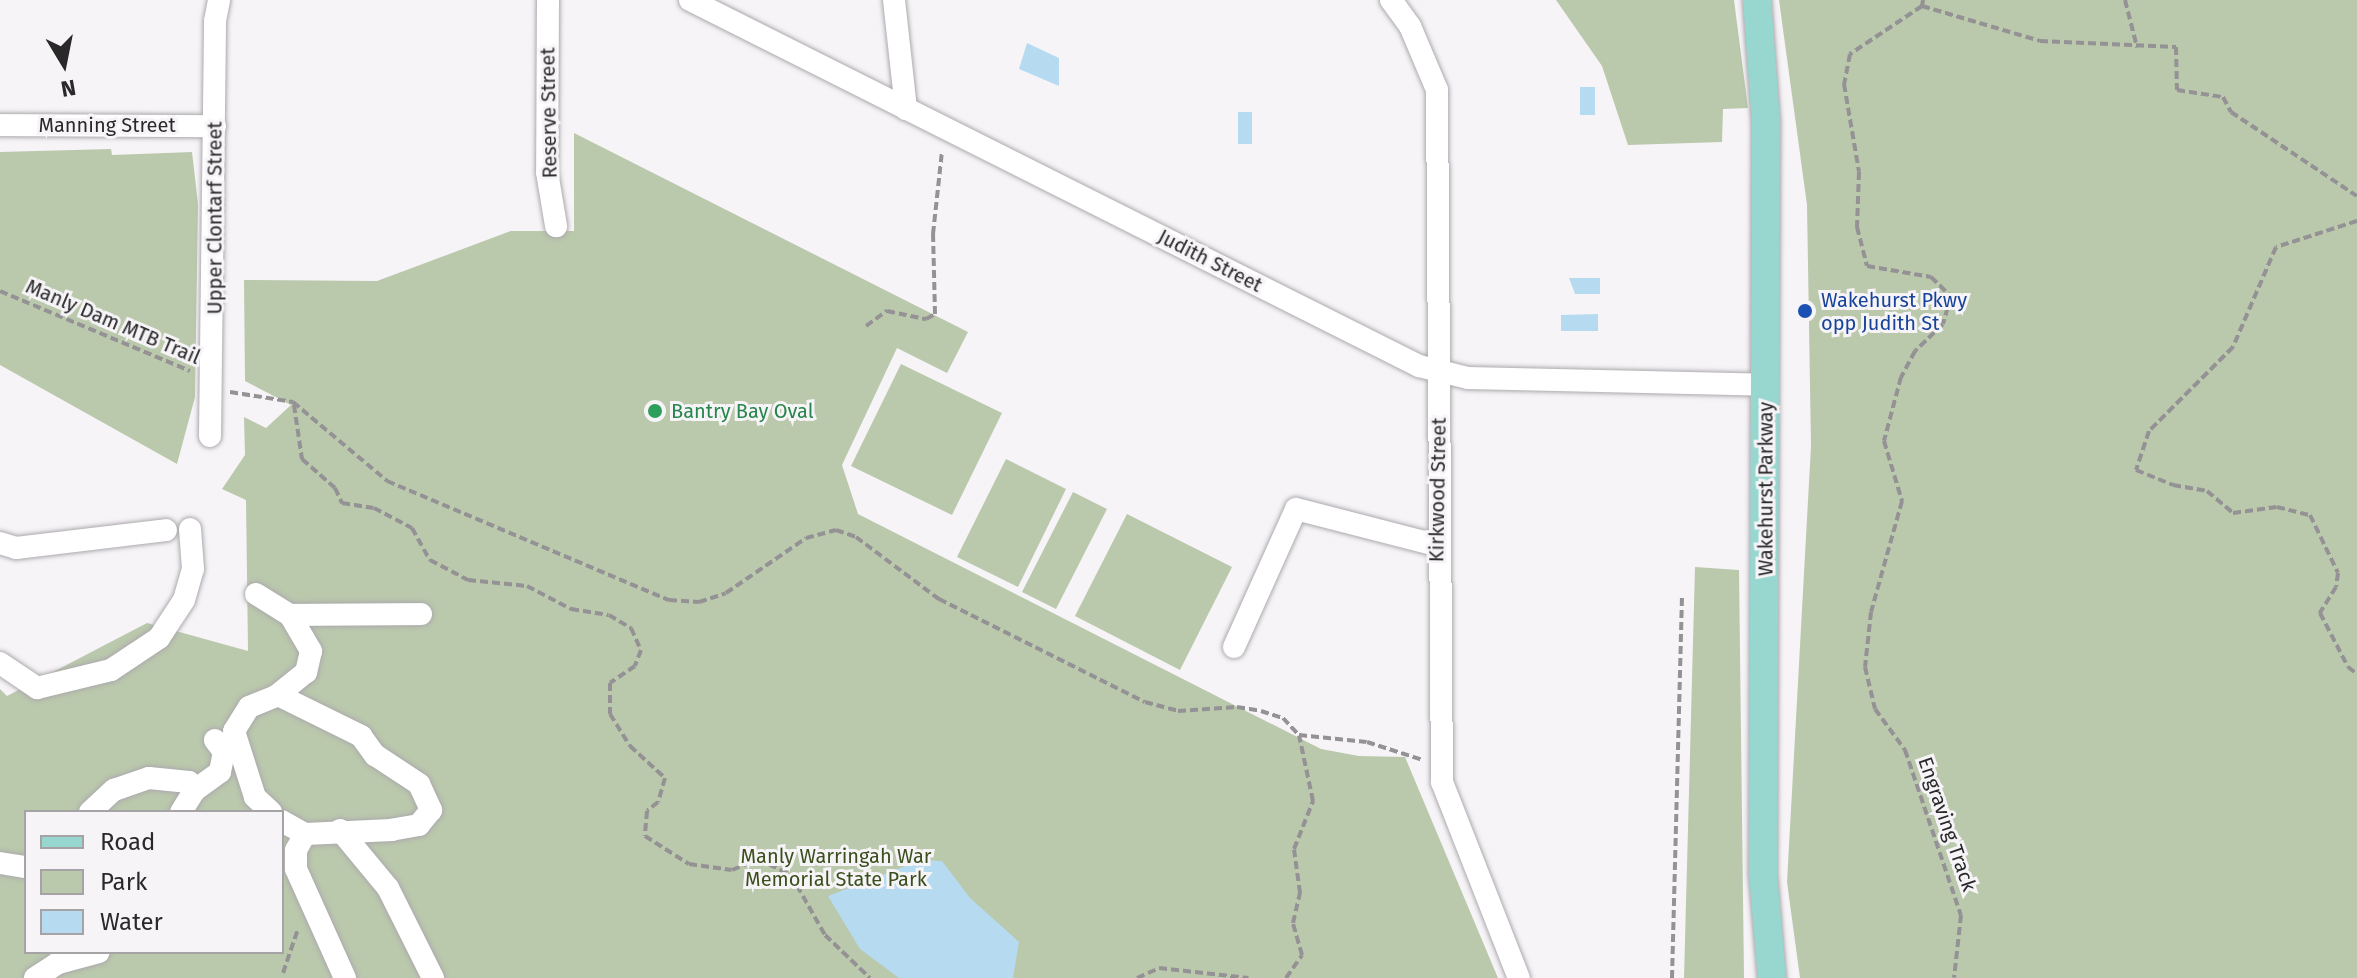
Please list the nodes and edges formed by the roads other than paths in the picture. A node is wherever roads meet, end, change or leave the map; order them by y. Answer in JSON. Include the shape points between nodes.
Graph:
{"nodes":[{"id":1,"x":219,"y":0,"type":"edge"},
{"id":2,"x":548,"y":0,"type":"edge"},
{"id":3,"x":690,"y":0,"type":"edge"},
{"id":4,"x":894,"y":0,"type":"edge"},
{"id":5,"x":1391,"y":0,"type":"edge"},
{"id":6,"x":1757,"y":0,"type":"edge"},
{"id":7,"x":906,"y":109,"type":"junction"},
{"id":8,"x":0,"y":125,"type":"edge"},
{"id":9,"x":215,"y":126,"type":"junction"},
{"id":10,"x":556,"y":226,"type":"dead end"},
{"id":11,"x":1440,"y":373,"type":"junction"},
{"id":12,"x":1766,"y":385,"type":"junction"},
{"id":13,"x":210,"y":436,"type":"dead end"},
{"id":14,"x":190,"y":529,"type":"dead end"},
{"id":15,"x":166,"y":530,"type":"dead end"},
{"id":16,"x":0,"y":543,"type":"edge"},
{"id":17,"x":1436,"y":545,"type":"junction"},
{"id":18,"x":256,"y":594,"type":"dead end"},
{"id":19,"x":421,"y":614,"type":"dead end"},
{"id":20,"x":290,"y":615,"type":"junction"},
{"id":21,"x":1234,"y":647,"type":"dead end"},
{"id":22,"x":0,"y":663,"type":"edge"},
{"id":23,"x":278,"y":695,"type":"junction"},
{"id":24,"x":215,"y":740,"type":"dead end"},
{"id":25,"x":195,"y":790,"type":"junction"},
{"id":26,"x":92,"y":810,"type":"edge"},
{"id":27,"x":182,"y":810,"type":"edge"},
{"id":28,"x":269,"y":810,"type":"edge"},
{"id":29,"x":284,"y":822,"type":"edge"},
{"id":30,"x":340,"y":830,"type":"junction"},
{"id":31,"x":305,"y":834,"type":"junction"},
{"id":32,"x":0,"y":863,"type":"edge"},
{"id":33,"x":24,"y":867,"type":"edge"},
{"id":34,"x":92,"y":954,"type":"edge"},
{"id":35,"x":35,"y":978,"type":"edge"},
{"id":36,"x":345,"y":978,"type":"edge"},
{"id":37,"x":433,"y":978,"type":"edge"},
{"id":38,"x":1519,"y":978,"type":"edge"},
{"id":39,"x":1772,"y":978,"type":"edge"}],
"edges":[{"from":1,"to":9,"type":"street","name":"Upper Clontarf Street"},
{"from":2,"to":10,"type":"street","name":"Reserve Street","via":[[547,172]]},
{"from":3,"to":7,"type":"street","name":"Judith Street"},
{"from":4,"to":7,"type":"street"},
{"from":5,"to":11,"type":"street","name":"Kirkwood Street","via":[[1410,26],[1437,90]]},
{"from":6,"to":12,"type":"main road","name":"Wakehurst Parkway","via":[[1766,122]]},
{"from":7,"to":11,"type":"street","name":"Judith Street"},
{"from":8,"to":9,"type":"street","name":"Manning Street"},
{"from":9,"to":13,"type":"street","name":"Upper Clontarf Street"},
{"from":11,"to":12,"type":"street","name":"Judith Street"},
{"from":11,"to":17,"type":"street","name":"Kirkwood Street"},
{"from":12,"to":39,"type":"main road","name":"Wakehurst Parkway","via":[[1763,874]]},
{"from":14,"to":22,"type":"street","via":[[193,569],[184,600],[159,638],[111,670],[37,688]]},
{"from":15,"to":16,"type":"street","via":[[16,548]]},
{"from":17,"to":21,"type":"street","via":[[1296,509]]},
{"from":17,"to":38,"type":"street","name":"Kirkwood Street","via":[[1442,782]]},
{"from":18,"to":20,"type":"street"},
{"from":19,"to":20,"type":"street"},
{"from":20,"to":23,"type":"street","via":[[311,651],[306,672]]},
{"from":23,"to":28,"type":"street","via":[[249,707],[234,731],[255,797]]},
{"from":23,"to":30,"type":"street","via":[[361,736],[375,755],[429,796],[431,810],[419,825]]},
{"from":24,"to":25,"type":"street","via":[[224,752],[220,772]]},
{"from":25,"to":26,"type":"street","via":[[189,782],[149,778],[114,790]]},
{"from":25,"to":27,"type":"street"},
{"from":29,"to":31,"type":"street"},
{"from":30,"to":31,"type":"street"},
{"from":30,"to":37,"type":"street","via":[[388,888]]},
{"from":31,"to":36,"type":"street","via":[[296,850],[296,869]]},
{"from":32,"to":33,"type":"street"},
{"from":34,"to":35,"type":"street","via":[[58,963]]}]}
